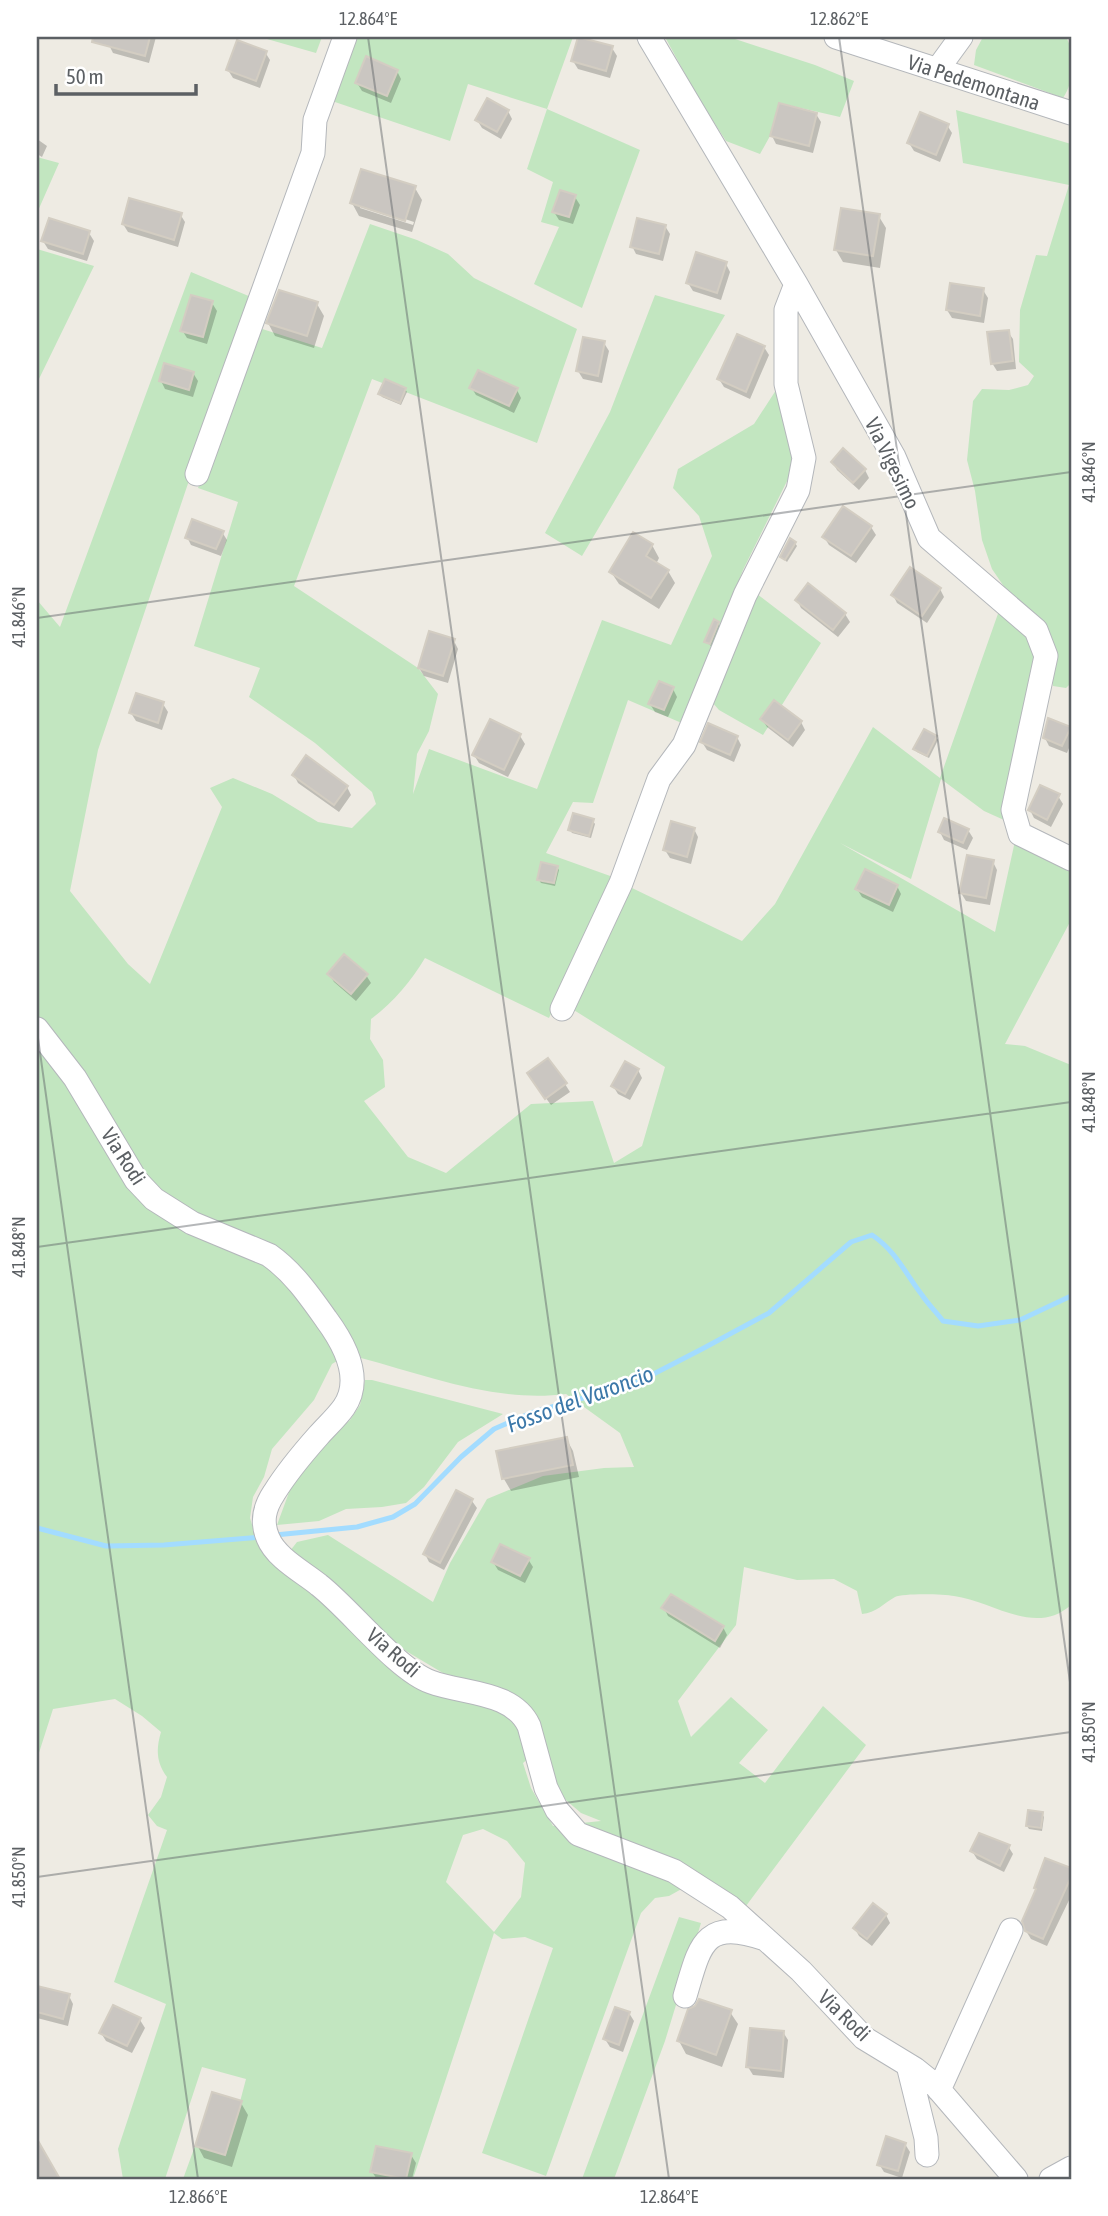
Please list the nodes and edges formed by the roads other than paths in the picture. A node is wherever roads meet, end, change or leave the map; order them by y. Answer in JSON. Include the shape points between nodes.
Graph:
{"nodes":[{"id":1,"x":345,"y":37,"type":"edge"},
{"id":2,"x":649,"y":37,"type":"edge"},
{"id":3,"x":836,"y":37,"type":"edge"},
{"id":4,"x":961,"y":37,"type":"edge"},
{"id":5,"x":937,"y":70,"type":"junction"},
{"id":6,"x":1071,"y":114,"type":"edge"},
{"id":7,"x":796,"y":284,"type":"junction"},
{"id":8,"x":197,"y":474,"type":"dead end"},
{"id":9,"x":1071,"y":859,"type":"edge"},
{"id":10,"x":562,"y":1009,"type":"dead end"},
{"id":11,"x":37,"y":1029,"type":"edge"},
{"id":12,"x":1011,"y":1930,"type":"dead end"},
{"id":13,"x":768,"y":1940,"type":"junction"},
{"id":14,"x":685,"y":1996,"type":"dead end"},
{"id":15,"x":908,"y":2065,"type":"junction"},
{"id":16,"x":939,"y":2090,"type":"junction"},
{"id":17,"x":927,"y":2155,"type":"dead end"},
{"id":18,"x":1071,"y":2168,"type":"edge"},
{"id":19,"x":1016,"y":2179,"type":"edge"},
{"id":20,"x":1051,"y":2179,"type":"edge"}],
"edges":[{"from":1,"to":8,"type":"street","via":[[315,120],[313,153]]},
{"from":2,"to":7,"type":"street","name":"Via Vigesimo"},
{"from":3,"to":5,"type":"street","name":"Via Pedemontana"},
{"from":4,"to":5,"type":"street"},
{"from":5,"to":6,"type":"street","name":"Via Pedemontana"},
{"from":7,"to":9,"type":"street","name":"Via Vigesimo","via":[[894,457],[929,538],[1036,630],[1046,656],[1013,810],[1020,834]]},
{"from":7,"to":10,"type":"street","via":[[786,310],[786,384],[804,458],[798,490],[746,595],[684,745],[659,779],[621,883]]},
{"from":11,"to":13,"type":"street","name":"Via Rodi","via":[[75,1078],[136,1180],[192,1223],[279,1262],[304,1288],[345,1348],[351,1375],[348,1401],[277,1487],[266,1507],[270,1542],[412,1672],[516,1708],[525,1717],[546,1788],[578,1834],[674,1871],[730,1907]]},
{"from":12,"to":16,"type":"street"},
{"from":13,"to":14,"type":"street","via":[[723,1931],[710,1937],[701,1946]]},
{"from":13,"to":15,"type":"street","name":"Via Rodi","via":[[864,2038]]},
{"from":15,"to":16,"type":"street","name":"Via Rodi"},
{"from":15,"to":17,"type":"street"},
{"from":16,"to":19,"type":"street","name":"Via Rodi"},
{"from":18,"to":20,"type":"street"}]}
